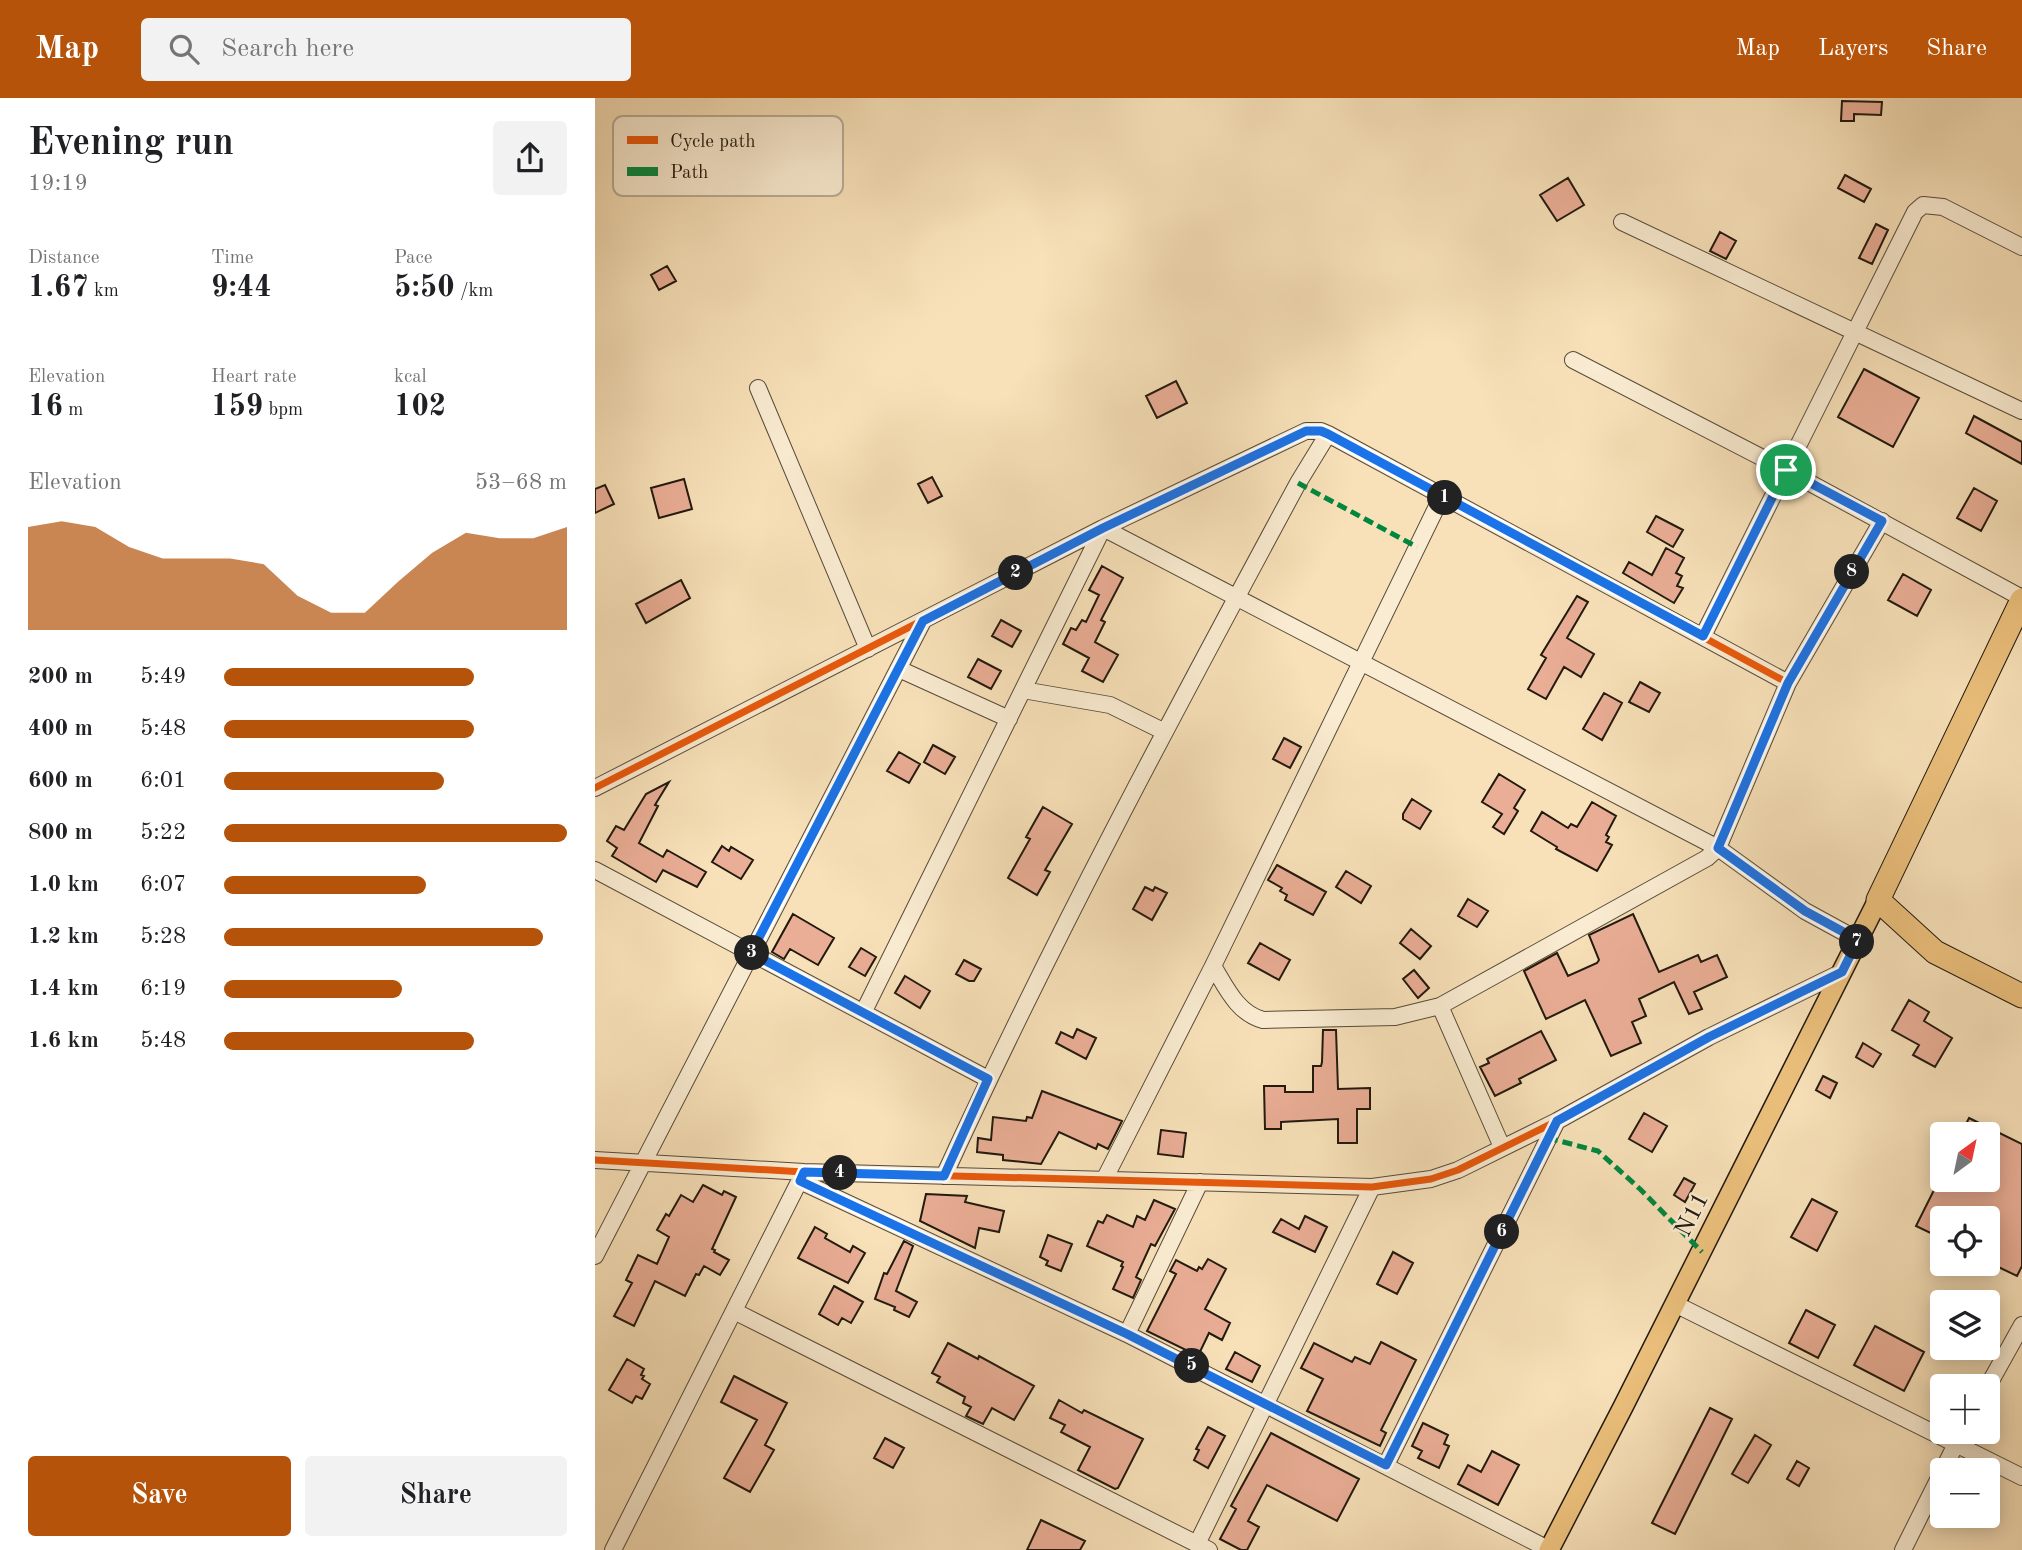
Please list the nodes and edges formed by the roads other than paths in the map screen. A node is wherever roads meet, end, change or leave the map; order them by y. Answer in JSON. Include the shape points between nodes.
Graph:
{"nodes":[{"id":1,"x":1622,"y":222,"type":"dead end"},
{"id":2,"x":2022,"y":247,"type":"edge"},
{"id":3,"x":1854,"y":332,"type":"junction"},
{"id":4,"x":1573,"y":360,"type":"dead end"},
{"id":5,"x":758,"y":388,"type":"dead end"},
{"id":6,"x":2022,"y":411,"type":"edge"},
{"id":7,"x":1328,"y":434,"type":"junction"},
{"id":8,"x":1786,"y":470,"type":"junction"},
{"id":9,"x":1442,"y":496,"type":"junction"},
{"id":10,"x":1882,"y":521,"type":"junction"},
{"id":11,"x":1103,"y":528,"type":"junction"},
{"id":12,"x":1236,"y":597,"type":"junction"},
{"id":13,"x":2022,"y":599,"type":"edge"},
{"id":14,"x":923,"y":621,"type":"junction"},
{"id":15,"x":1703,"y":636,"type":"junction"},
{"id":16,"x":868,"y":649,"type":"junction"},
{"id":17,"x":1360,"y":661,"type":"junction"},
{"id":18,"x":899,"y":668,"type":"junction"},
{"id":19,"x":1788,"y":683,"type":"junction"},
{"id":20,"x":1023,"y":690,"type":"junction"},
{"id":21,"x":1009,"y":719,"type":"junction"},
{"id":22,"x":1165,"y":732,"type":"junction"},
{"id":23,"x":595,"y":788,"type":"edge"},
{"id":24,"x":1718,"y":848,"type":"junction"},
{"id":25,"x":595,"y":870,"type":"edge"},
{"id":26,"x":1878,"y":900,"type":"junction"},
{"id":27,"x":1858,"y":940,"type":"junction"},
{"id":28,"x":751,"y":953,"type":"junction"},
{"id":29,"x":1213,"y":965,"type":"junction"},
{"id":30,"x":1842,"y":972,"type":"junction"},
{"id":31,"x":2022,"y":996,"type":"edge"},
{"id":32,"x":1440,"y":1006,"type":"junction"},
{"id":33,"x":864,"y":1011,"type":"junction"},
{"id":34,"x":988,"y":1079,"type":"junction"},
{"id":35,"x":1557,"y":1121,"type":"junction"},
{"id":36,"x":1503,"y":1147,"type":"junction"},
{"id":37,"x":595,"y":1160,"type":"edge"},
{"id":38,"x":644,"y":1161,"type":"junction"},
{"id":39,"x":944,"y":1176,"type":"junction"},
{"id":40,"x":802,"y":1177,"type":"junction"},
{"id":41,"x":1104,"y":1180,"type":"junction"},
{"id":42,"x":1201,"y":1182,"type":"junction"},
{"id":43,"x":1372,"y":1187,"type":"junction"},
{"id":44,"x":595,"y":1255,"type":"edge"},
{"id":45,"x":1675,"y":1304,"type":"junction"},
{"id":46,"x":734,"y":1311,"type":"junction"},
{"id":47,"x":2022,"y":1325,"type":"edge"},
{"id":48,"x":1127,"y":1334,"type":"junction"},
{"id":49,"x":1995,"y":1374,"type":"edge"},
{"id":50,"x":1265,"y":1403,"type":"junction"},
{"id":51,"x":1930,"y":1424,"type":"edge"},
{"id":52,"x":1956,"y":1444,"type":"edge"},
{"id":53,"x":1968,"y":1444,"type":"edge"},
{"id":54,"x":1386,"y":1465,"type":"junction"},
{"id":55,"x":2022,"y":1478,"type":"edge"},
{"id":56,"x":1203,"y":1547,"type":"edge"},
{"id":57,"x":613,"y":1550,"type":"edge"},
{"id":58,"x":1549,"y":1550,"type":"edge"},
{"id":59,"x":1903,"y":1550,"type":"edge"}],
"edges":[{"from":1,"to":3,"type":"street"},
{"from":2,"to":3,"type":"street","via":[[1944,207],[1923,205],[1915,212]]},
{"from":3,"to":6,"type":"street"},
{"from":3,"to":8,"type":"street"},
{"from":4,"to":8,"type":"street"},
{"from":5,"to":16,"type":"street"},
{"from":7,"to":9,"type":"street"},
{"from":7,"to":11,"type":"street","via":[[1306,431]]},
{"from":7,"to":12,"type":"street"},
{"from":8,"to":10,"type":"street"},
{"from":8,"to":15,"type":"street"},
{"from":9,"to":15,"type":"street"},
{"from":9,"to":17,"type":"street"},
{"from":10,"to":13,"type":"street"},
{"from":10,"to":19,"type":"street"},
{"from":11,"to":12,"type":"street"},
{"from":11,"to":14,"type":"street"},
{"from":11,"to":20,"type":"street"},
{"from":12,"to":17,"type":"street"},
{"from":12,"to":22,"type":"street"},
{"from":13,"to":26,"type":"highway"},
{"from":14,"to":16,"type":"street"},
{"from":14,"to":18,"type":"street"},
{"from":15,"to":19,"type":"street"},
{"from":16,"to":23,"type":"street"},
{"from":17,"to":24,"type":"street"},
{"from":17,"to":29,"type":"street"},
{"from":18,"to":21,"type":"street"},
{"from":18,"to":28,"type":"street"},
{"from":19,"to":24,"type":"street"},
{"from":20,"to":21,"type":"street"},
{"from":20,"to":22,"type":"street","via":[[1110,705]]},
{"from":21,"to":33,"type":"street"},
{"from":22,"to":34,"type":"street"},
{"from":24,"to":27,"type":"street","via":[[1805,911]]},
{"from":24,"to":32,"type":"street","via":[[1677,876]]},
{"from":25,"to":28,"type":"street"},
{"from":26,"to":27,"type":"main road","name":"N11"},
{"from":26,"to":31,"type":"highway","via":[[1935,952]]},
{"from":27,"to":30,"type":"main road","name":"N11"},
{"from":28,"to":33,"type":"street"},
{"from":28,"to":38,"type":"street"},
{"from":29,"to":32,"type":"street","via":[[1241,1009],[1263,1020],[1395,1017]]},
{"from":29,"to":41,"type":"street"},
{"from":30,"to":35,"type":"street","via":[[1709,1037]]},
{"from":30,"to":45,"type":"main road","name":"N11"},
{"from":32,"to":36,"type":"street"},
{"from":33,"to":34,"type":"street"},
{"from":34,"to":39,"type":"street"},
{"from":35,"to":36,"type":"street"},
{"from":35,"to":54,"type":"street"},
{"from":36,"to":43,"type":"street","via":[[1458,1170]]},
{"from":37,"to":38,"type":"street"},
{"from":38,"to":40,"type":"street"},
{"from":38,"to":44,"type":"street"},
{"from":39,"to":40,"type":"street"},
{"from":39,"to":41,"type":"street"},
{"from":40,"to":46,"type":"street"},
{"from":40,"to":48,"type":"street"},
{"from":41,"to":42,"type":"street"},
{"from":42,"to":43,"type":"street"},
{"from":42,"to":48,"type":"street"},
{"from":43,"to":50,"type":"street"},
{"from":45,"to":51,"type":"street"},
{"from":45,"to":58,"type":"main road","name":"N11"},
{"from":46,"to":56,"type":"street"},
{"from":46,"to":57,"type":"street"},
{"from":47,"to":49,"type":"street"},
{"from":48,"to":50,"type":"street"},
{"from":50,"to":54,"type":"street"},
{"from":50,"to":56,"type":"street"},
{"from":52,"to":59,"type":"street"},
{"from":53,"to":55,"type":"street"},
{"from":54,"to":58,"type":"street"}]}
